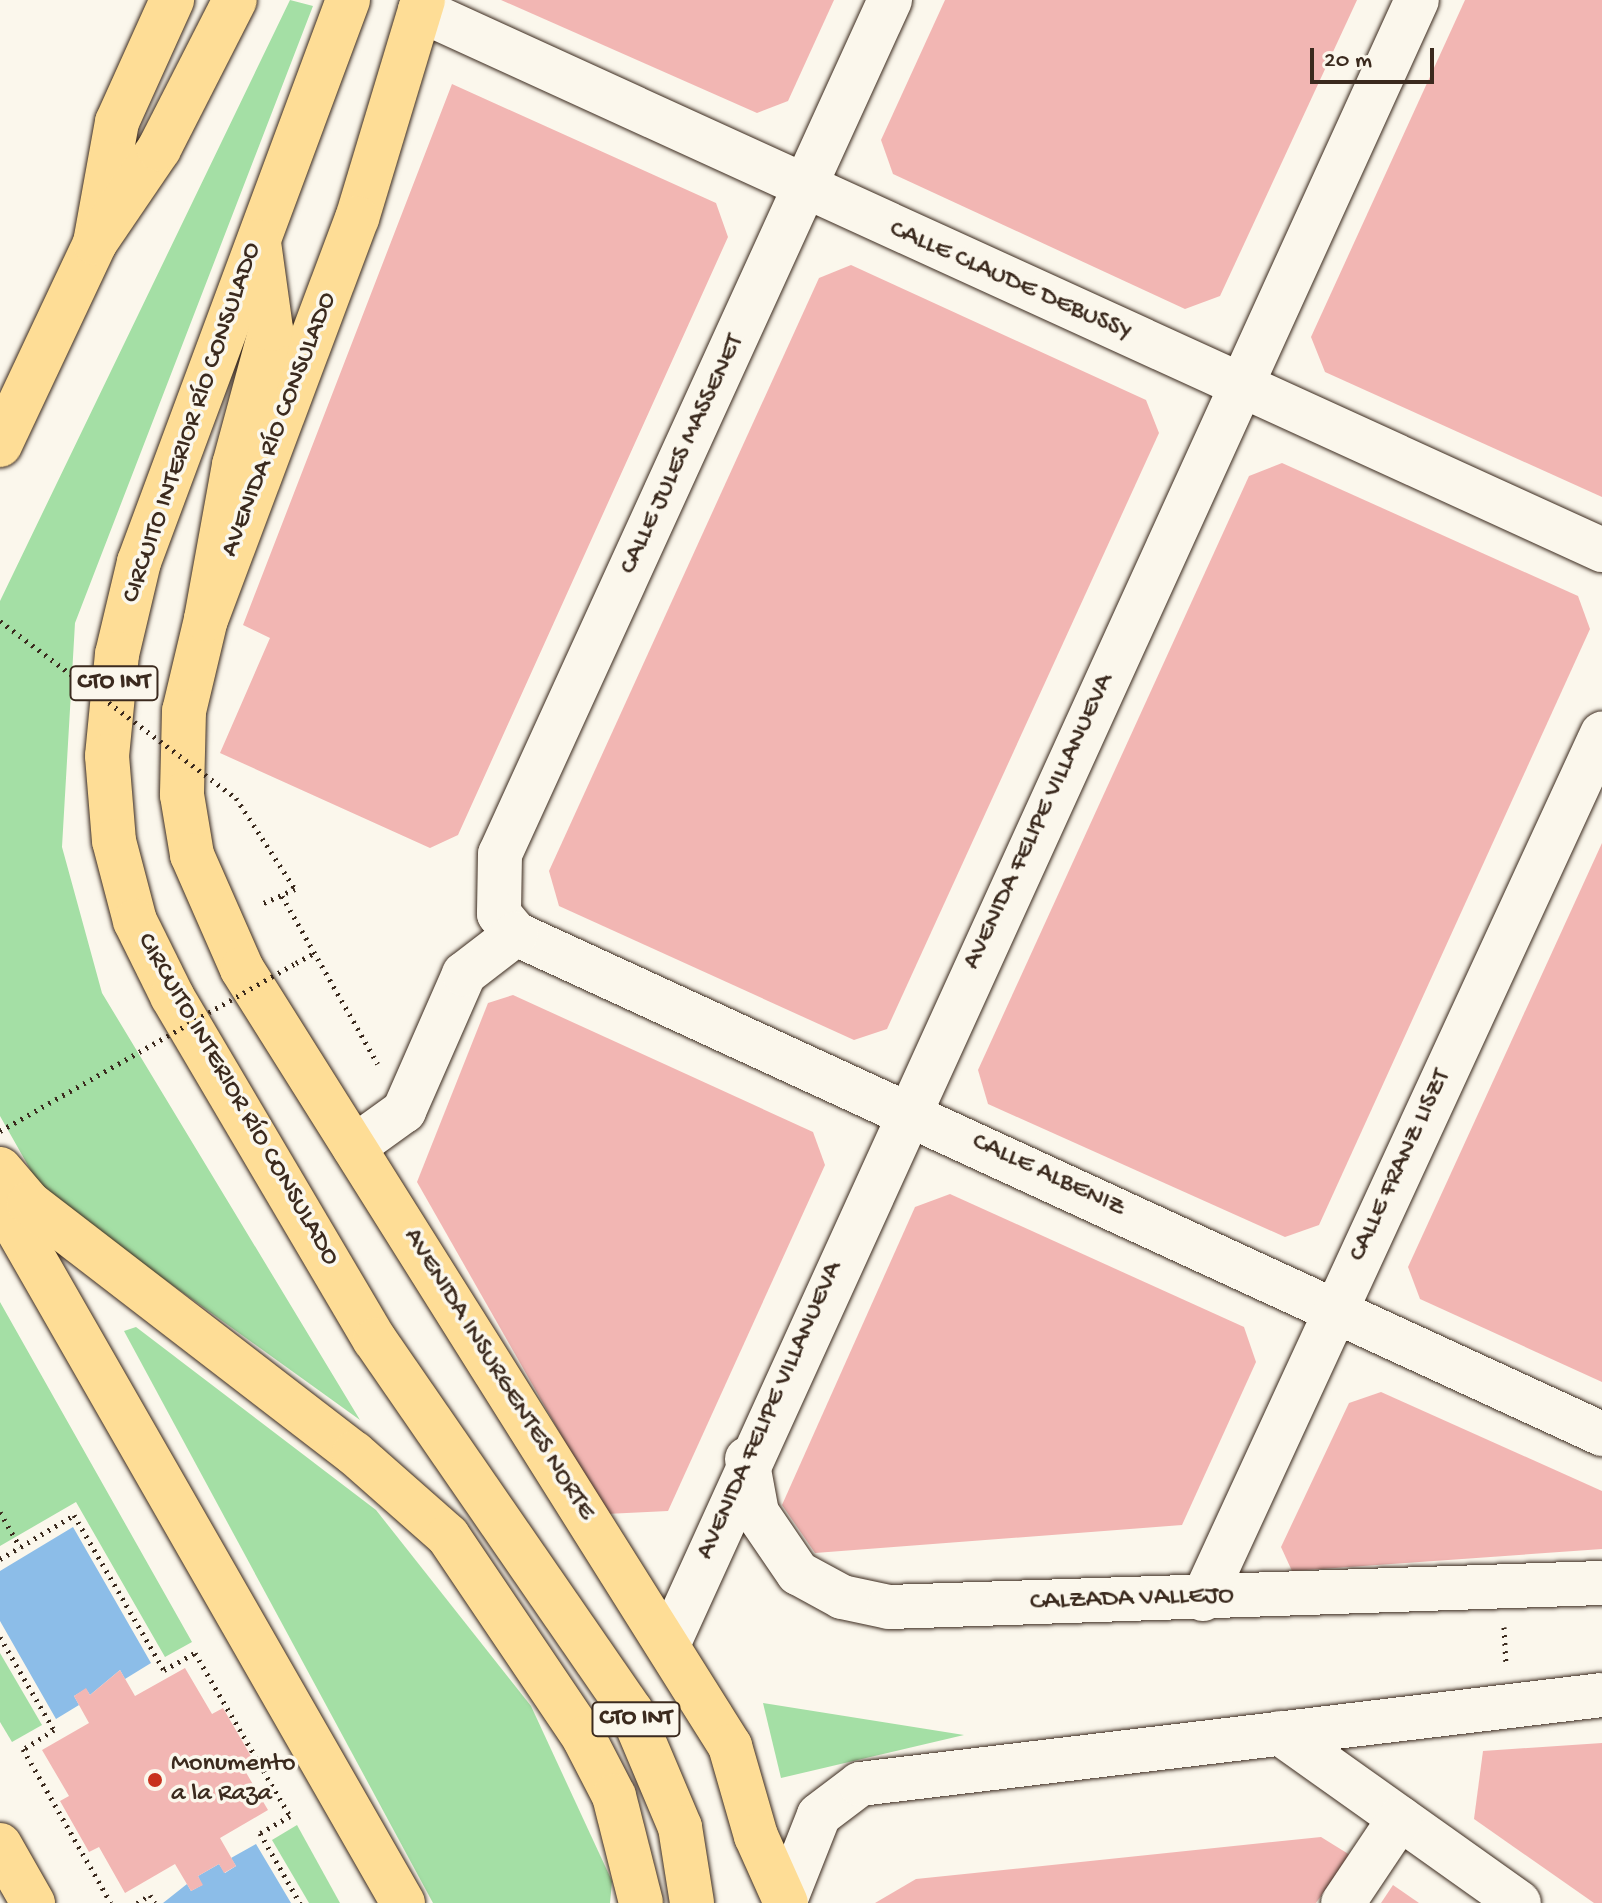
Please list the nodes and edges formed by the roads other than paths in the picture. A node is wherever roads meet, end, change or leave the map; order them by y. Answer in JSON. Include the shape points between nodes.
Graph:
{"nodes":[{"id":1,"x":172,"y":0,"type":"edge"},
{"id":2,"x":235,"y":0,"type":"edge"},
{"id":3,"x":348,"y":0,"type":"edge"},
{"id":4,"x":890,"y":0,"type":"edge"},
{"id":5,"x":1417,"y":0,"type":"edge"},
{"id":6,"x":422,"y":5,"type":"edge"},
{"id":7,"x":804,"y":190,"type":"junction"},
{"id":8,"x":258,"y":235,"type":"junction"},
{"id":9,"x":95,"y":243,"type":"junction"},
{"id":10,"x":1241,"y":386,"type":"junction"},
{"id":11,"x":0,"y":445,"type":"edge"},
{"id":12,"x":1602,"y":550,"type":"edge"},
{"id":13,"x":206,"y":619,"type":"junction"},
{"id":14,"x":1602,"y":734,"type":"edge"},
{"id":15,"x":192,"y":855,"type":"joint"},
{"id":16,"x":507,"y":924,"type":"junction"},
{"id":17,"x":907,"y":1112,"type":"junction"},
{"id":18,"x":354,"y":1147,"type":"junction"},
{"id":19,"x":0,"y":1169,"type":"edge"},
{"id":20,"x":0,"y":1199,"type":"edge"},
{"id":21,"x":1335,"y":1308,"type":"junction"},
{"id":22,"x":1602,"y":1434,"type":"edge"},
{"id":23,"x":747,"y":1459,"type":"junction"},
{"id":24,"x":1602,"y":1583,"type":"edge"},
{"id":25,"x":1203,"y":1599,"type":"junction"},
{"id":26,"x":668,"y":1645,"type":"junction"},
{"id":27,"x":1602,"y":1695,"type":"edge"},
{"id":28,"x":1280,"y":1733,"type":"junction"},
{"id":29,"x":1400,"y":1818,"type":"junction"},
{"id":30,"x":0,"y":1845,"type":"edge"},
{"id":31,"x":786,"y":1902,"type":"edge"},
{"id":32,"x":33,"y":1903,"type":"edge"},
{"id":33,"x":403,"y":1903,"type":"edge"},
{"id":34,"x":641,"y":1903,"type":"edge"},
{"id":35,"x":692,"y":1903,"type":"edge"},
{"id":36,"x":1343,"y":1903,"type":"edge"},
{"id":37,"x":1519,"y":1903,"type":"edge"}],
"edges":[{"from":1,"to":9,"type":"main road","via":[[117,122]]},
{"from":2,"to":9,"type":"main road","via":[[159,149]]},
{"from":3,"to":8,"type":"main road","name":"CIRCUITO INTERIOR RÍO CONSULADO","number":"CTO INT"},
{"from":4,"to":7,"type":"street","name":"CALLE JULES MASSENET"},
{"from":5,"to":10,"type":"street","name":"AVENIDA FELIPE VILLANUEVA"},
{"from":6,"to":7,"type":"street","name":"CALLE CLAUDE DEBUSSY"},
{"from":6,"to":13,"type":"main road","name":"AVENIDA RÍO CONSULADO","number":"CTO INT","via":[[357,218]]},
{"from":7,"to":10,"type":"street","name":"CALLE CLAUDE DEBUSSY"},
{"from":7,"to":16,"type":"street","name":"CALLE JULES MASSENET","via":[[500,854]]},
{"from":8,"to":13,"type":"main road","via":[[271,329],[234,465]]},
{"from":8,"to":35,"type":"main road","name":"CIRCUITO INTERIOR RÍO CONSULADO","number":"CTO INT","via":[[139,562],[117,654],[107,756],[114,841],[135,921],[172,996],[375,1340],[631,1711],[680,1827]]},
{"from":9,"to":11,"type":"main road"},
{"from":10,"to":12,"type":"street","name":"CALLE CLAUDE DEBUSSY"},
{"from":10,"to":17,"type":"street","name":"AVENIDA FELIPE VILLANUEVA"},
{"from":13,"to":15,"type":"main road","name":"AVENIDA RÍO CONSULADO","number":"CTO INT","via":[[184,711],[182,795]]},
{"from":14,"to":21,"type":"street","name":"CALLE FRANZ LISZT"},
{"from":15,"to":18,"type":"main road","name":"AVENIDA INSURGENTES NORTE","via":[[242,969]]},
{"from":16,"to":17,"type":"street","name":"CALLE ALBENIZ"},
{"from":16,"to":18,"type":"street","via":[[464,974],[404,1111]]},
{"from":17,"to":21,"type":"street","name":"CALLE ALBENIZ"},
{"from":17,"to":23,"type":"street","name":"AVENIDA FELIPE VILLANUEVA"},
{"from":18,"to":26,"type":"main road","name":"AVENIDA INSURGENTES NORTE"},
{"from":19,"to":34,"type":"main road","via":[[29,1203],[354,1453],[448,1536],[584,1738],[614,1796]]},
{"from":20,"to":33,"type":"main road"},
{"from":21,"to":22,"type":"street","name":"CALLE ALBENIZ"},
{"from":21,"to":25,"type":"street","name":"CALLE FRANZ LISZT"},
{"from":23,"to":25,"type":"street","name":"CALZADA VALLEJO","via":[[772,1544],[798,1573],[842,1597],[889,1607]]},
{"from":23,"to":26,"type":"street","name":"AVENIDA FELIPE VILLANUEVA"},
{"from":24,"to":25,"type":"street","name":"CALZADA VALLEJO"},
{"from":26,"to":31,"type":"main road","name":"AVENIDA INSURGENTES NORTE","via":[[730,1746],[756,1836]]},
{"from":27,"to":28,"type":"street"},
{"from":28,"to":29,"type":"street"},
{"from":28,"to":31,"type":"street","via":[[860,1784],[819,1815]]},
{"from":29,"to":36,"type":"street"},
{"from":29,"to":37,"type":"street"},
{"from":30,"to":32,"type":"main road"}]}
